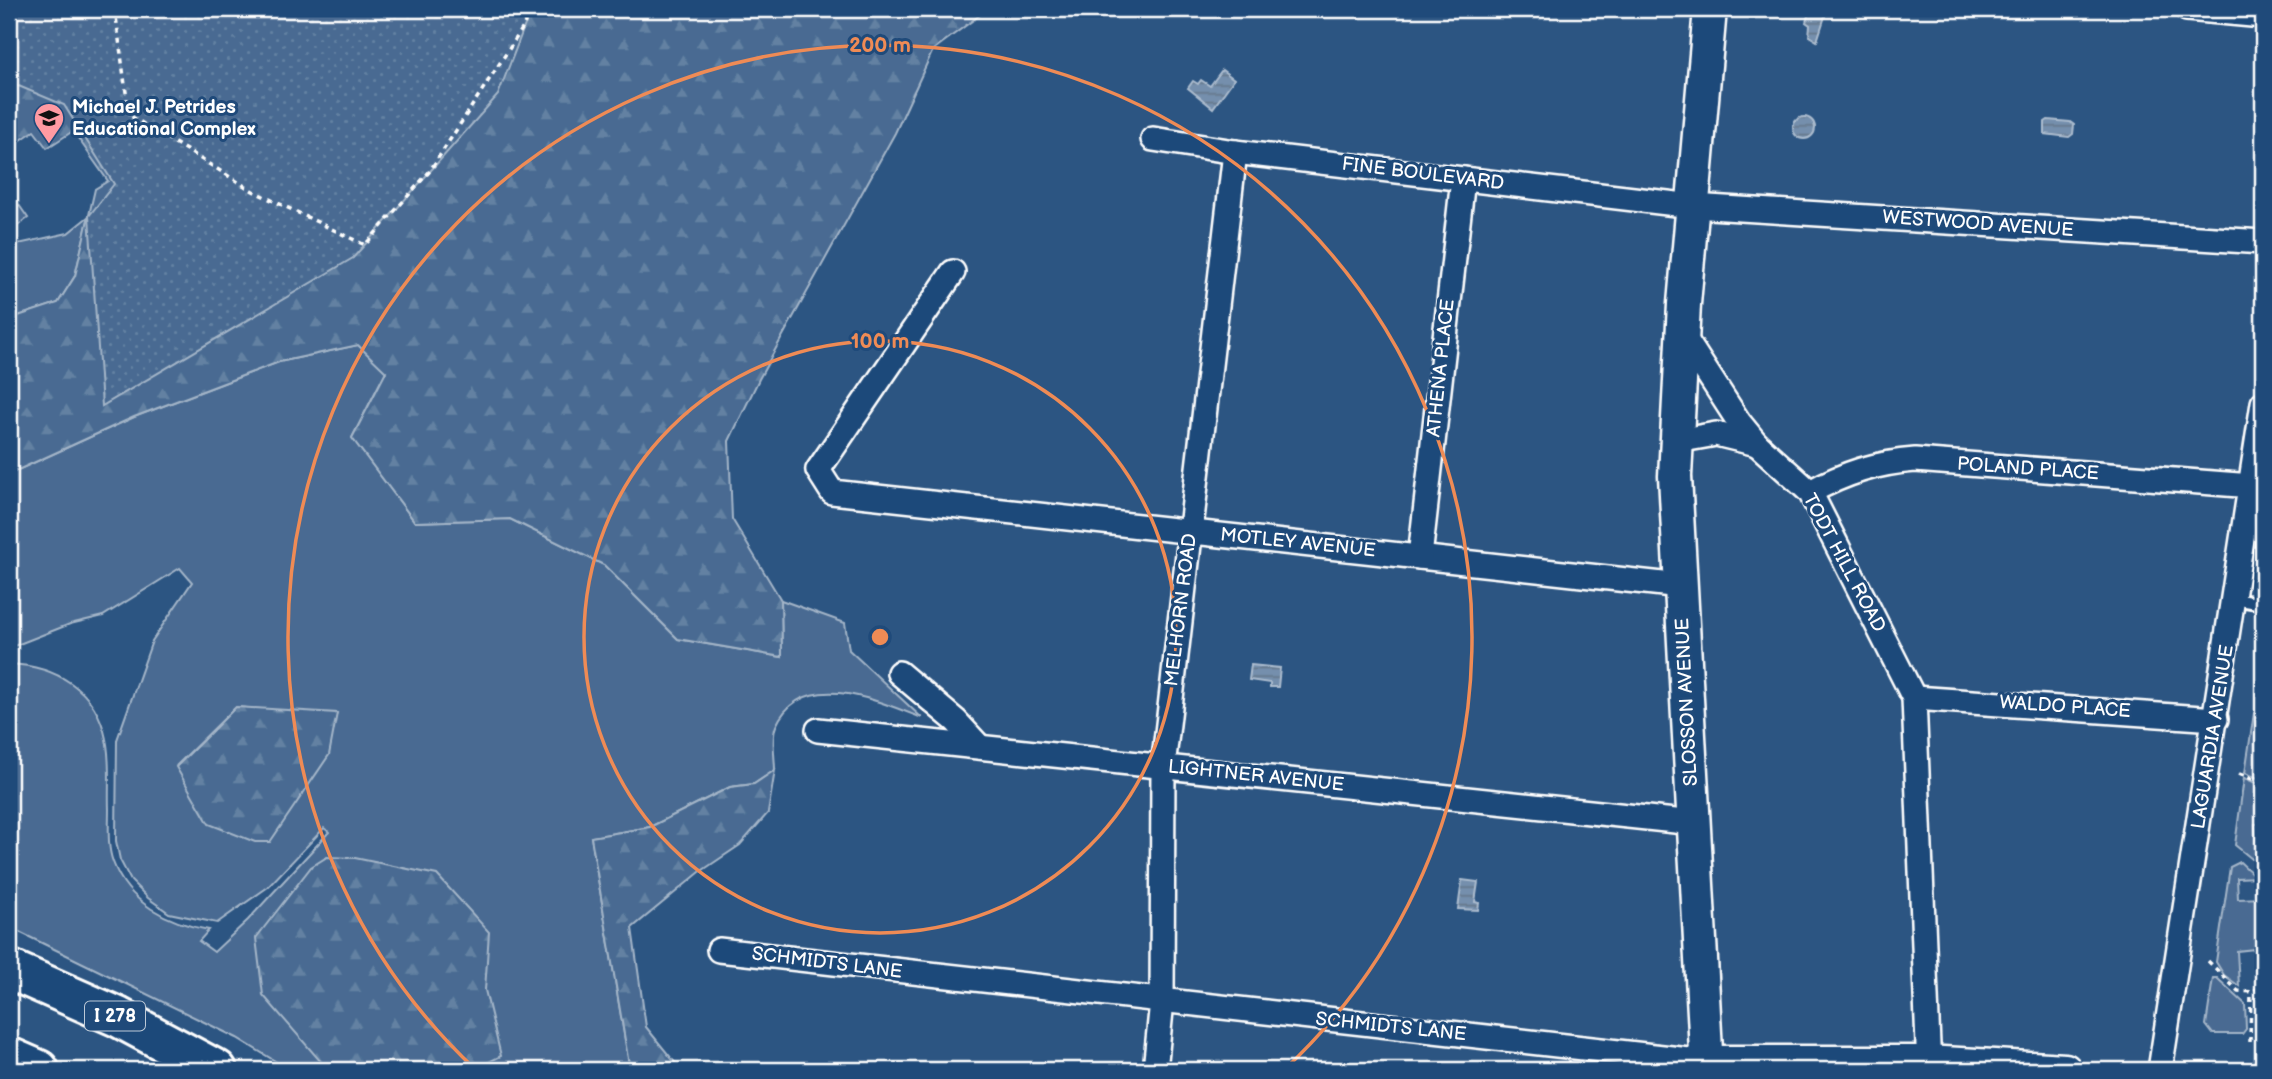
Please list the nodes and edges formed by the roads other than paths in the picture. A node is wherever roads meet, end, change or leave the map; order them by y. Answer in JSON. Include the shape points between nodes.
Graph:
{"nodes":[{"id":1,"x":1710,"y":9,"type":"edge"},
{"id":2,"x":2187,"y":9,"type":"edge"},
{"id":3,"x":2263,"y":16,"type":"edge"},
{"id":4,"x":1153,"y":139,"type":"dead end"},
{"id":5,"x":1235,"y":152,"type":"junction"},
{"id":6,"x":1463,"y":179,"type":"junction"},
{"id":7,"x":1693,"y":206,"type":"junction"},
{"id":8,"x":2263,"y":242,"type":"edge"},
{"id":9,"x":953,"y":272,"type":"dead end"},
{"id":10,"x":1682,"y":334,"type":"junction"},
{"id":11,"x":2263,"y":403,"type":"edge"},
{"id":12,"x":1677,"y":440,"type":"junction"},
{"id":13,"x":1757,"y":444,"type":"junction"},
{"id":14,"x":2252,"y":486,"type":"junction"},
{"id":15,"x":1810,"y":492,"type":"junction"},
{"id":16,"x":1191,"y":531,"type":"junction"},
{"id":17,"x":1420,"y":557,"type":"junction"},
{"id":18,"x":1681,"y":586,"type":"junction"},
{"id":19,"x":2234,"y":599,"type":"junction"},
{"id":20,"x":2263,"y":604,"type":"edge"},
{"id":21,"x":899,"y":673,"type":"dead end"},
{"id":22,"x":1914,"y":698,"type":"junction"},
{"id":23,"x":2216,"y":719,"type":"junction"},
{"id":24,"x":818,"y":730,"type":"dead end"},
{"id":25,"x":980,"y":747,"type":"junction"},
{"id":26,"x":1163,"y":767,"type":"junction"},
{"id":27,"x":1694,"y":823,"type":"junction"},
{"id":28,"x":719,"y":950,"type":"dead end"},
{"id":29,"x":9,"y":969,"type":"edge"},
{"id":30,"x":1162,"y":1001,"type":"junction"},
{"id":31,"x":9,"y":1057,"type":"edge"},
{"id":32,"x":1707,"y":1066,"type":"edge"},
{"id":33,"x":1927,"y":1066,"type":"edge"},
{"id":34,"x":40,"y":1070,"type":"edge"},
{"id":35,"x":217,"y":1070,"type":"edge"},
{"id":36,"x":1156,"y":1070,"type":"edge"},
{"id":37,"x":2065,"y":1070,"type":"edge"},
{"id":38,"x":2160,"y":1070,"type":"edge"}],
"edges":[{"from":1,"to":7,"type":"street"},
{"from":2,"to":3,"type":"street"},
{"from":4,"to":5,"type":"street","name":"FINE BOULEVARD"},
{"from":5,"to":6,"type":"street","name":"FINE BOULEVARD"},
{"from":5,"to":16,"type":"street","name":"MELHORN ROAD"},
{"from":6,"to":7,"type":"street","name":"FINE BOULEVARD"},
{"from":6,"to":17,"type":"street","name":"ATHENA PLACE"},
{"from":7,"to":8,"type":"street","name":"WESTWOOD AVENUE"},
{"from":7,"to":10,"type":"street"},
{"from":9,"to":16,"type":"street","name":"MOTLEY AVENUE","via":[[818,470],[832,492]]},
{"from":10,"to":12,"type":"street","name":"SLOSSON AVENUE"},
{"from":10,"to":13,"type":"street","name":"TODT HILL ROAD"},
{"from":11,"to":14,"type":"street","name":"LAGUARDIA AVENUE"},
{"from":12,"to":13,"type":"street","via":[[1716,433]]},
{"from":12,"to":18,"type":"street","name":"SLOSSON AVENUE"},
{"from":13,"to":15,"type":"street","name":"TODT HILL ROAD"},
{"from":14,"to":15,"type":"street","name":"POLAND PLACE","via":[[1915,460],[1868,466]]},
{"from":14,"to":19,"type":"street","name":"LAGUARDIA AVENUE"},
{"from":15,"to":22,"type":"street","name":"TODT HILL ROAD"},
{"from":16,"to":17,"type":"street","name":"MOTLEY AVENUE"},
{"from":16,"to":26,"type":"street","name":"MELHORN ROAD"},
{"from":17,"to":18,"type":"street","name":"MOTLEY AVENUE"},
{"from":18,"to":27,"type":"street","name":"SLOSSON AVENUE"},
{"from":19,"to":20,"type":"lane"},
{"from":19,"to":23,"type":"street","name":"LAGUARDIA AVENUE"},
{"from":21,"to":25,"type":"street","via":[[956,720]]},
{"from":22,"to":23,"type":"street","name":"WALDO PLACE"},
{"from":22,"to":33,"type":"street","name":"TODT HILL ROAD"},
{"from":23,"to":38,"type":"street","name":"LAGUARDIA AVENUE"},
{"from":24,"to":25,"type":"street","name":"LIGHTNER AVENUE"},
{"from":25,"to":26,"type":"street","name":"LIGHTNER AVENUE"},
{"from":26,"to":27,"type":"street","name":"LIGHTNER AVENUE"},
{"from":26,"to":30,"type":"street","name":"MELHORN ROAD"},
{"from":27,"to":32,"type":"street","name":"SLOSSON AVENUE"},
{"from":28,"to":30,"type":"street","name":"SCHMIDTS LANE"},
{"from":29,"to":35,"type":"highway","number":"I 278","via":[[118,1017]]},
{"from":30,"to":32,"type":"street","name":"SCHMIDTS LANE"},
{"from":30,"to":36,"type":"street","name":"MELHORN ROAD"},
{"from":31,"to":34,"type":"highway"},
{"from":32,"to":33,"type":"street","name":"SCHMIDTS LANE"},
{"from":33,"to":37,"type":"street","name":"SCHMIDTS LANE"}]}
